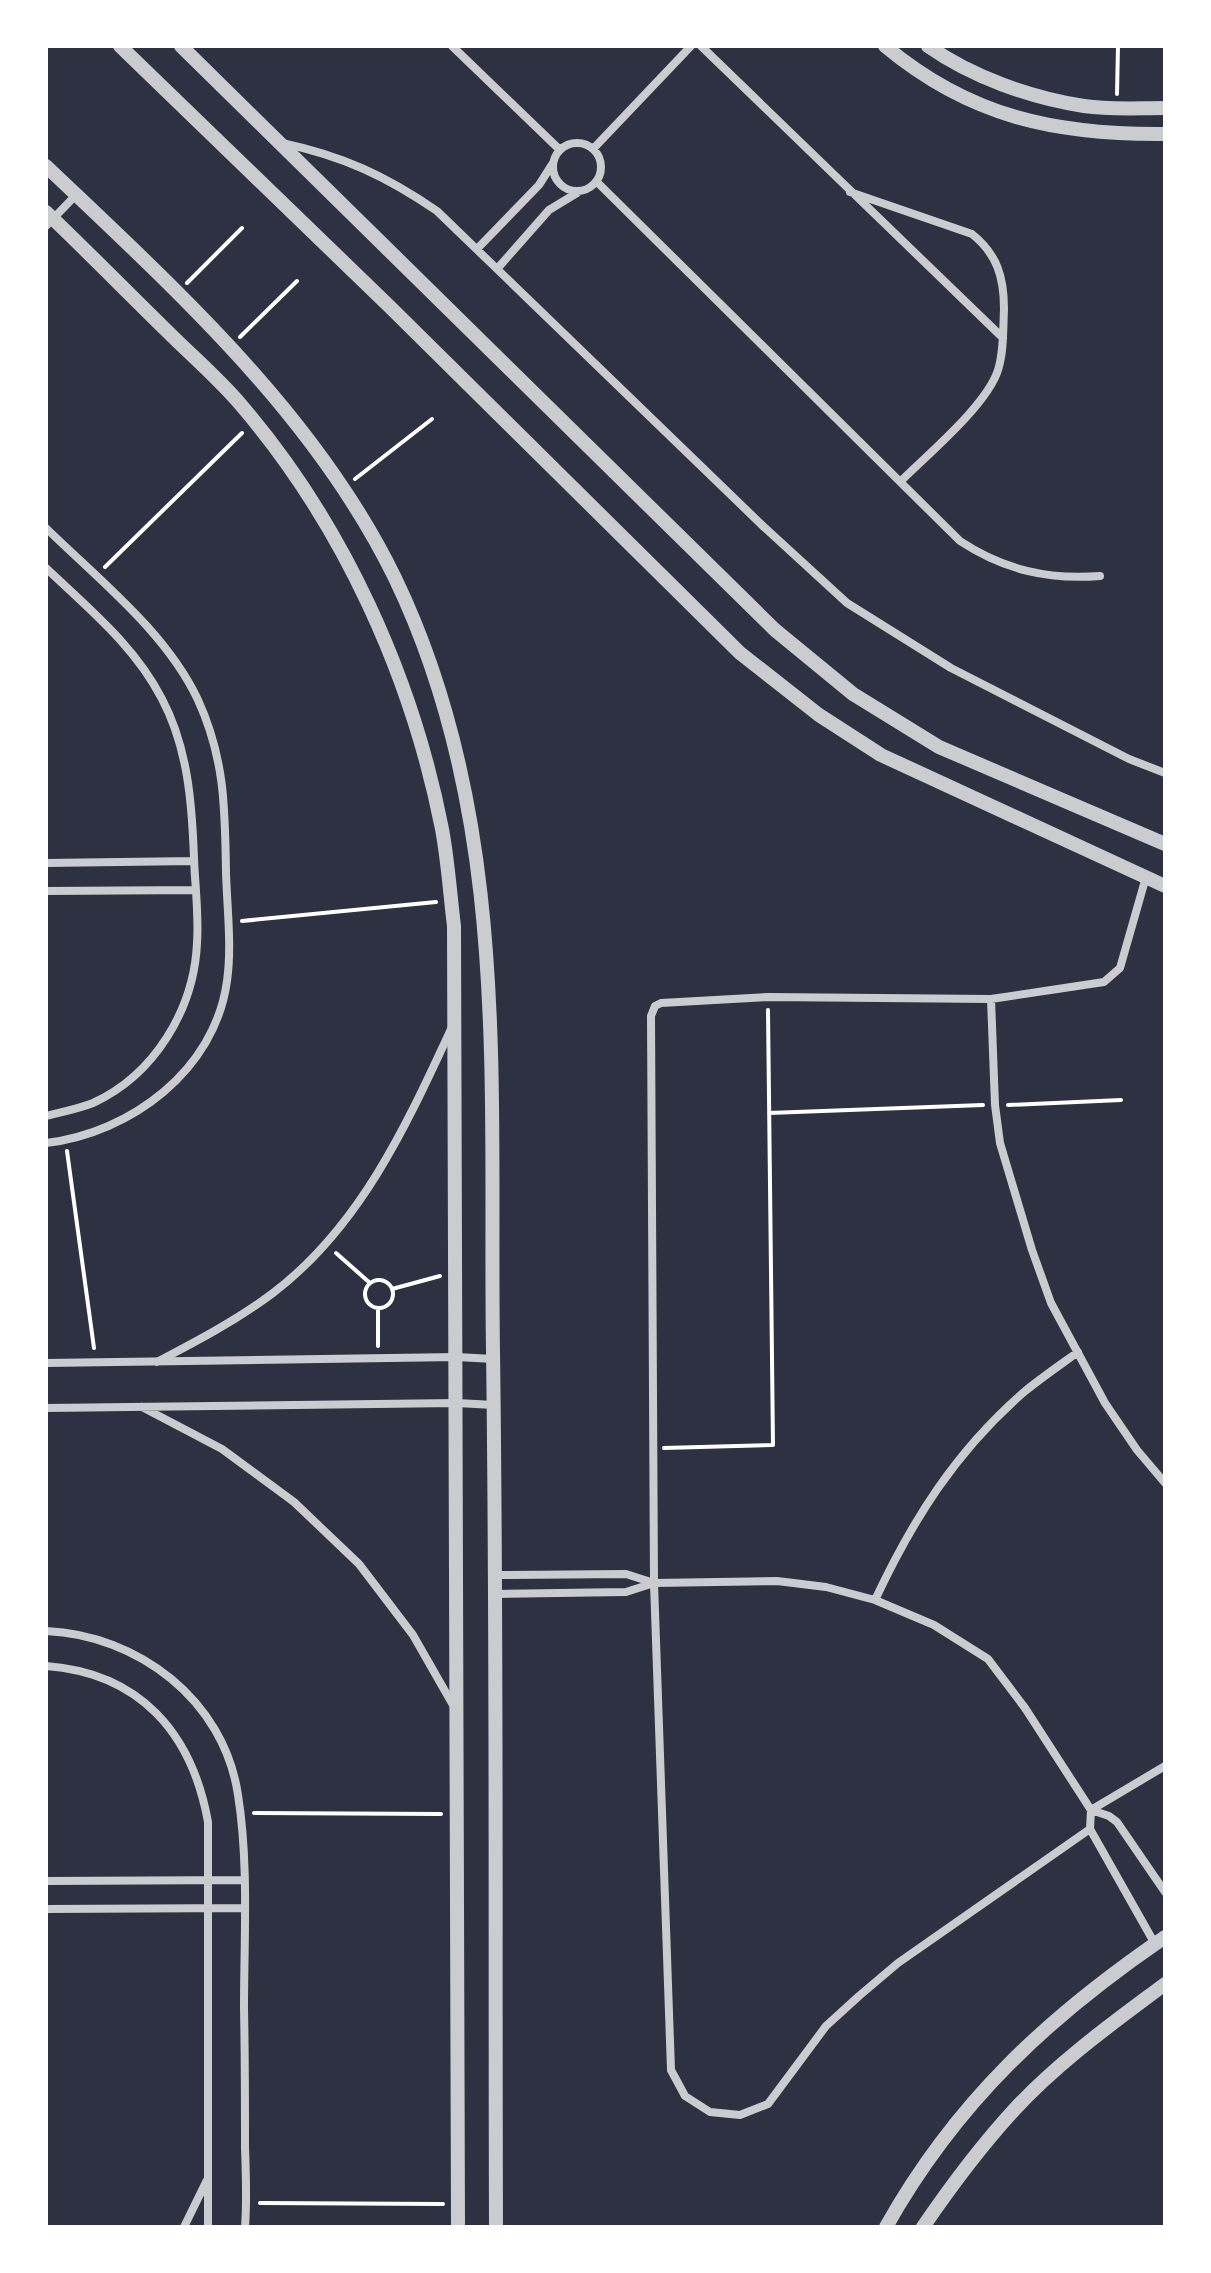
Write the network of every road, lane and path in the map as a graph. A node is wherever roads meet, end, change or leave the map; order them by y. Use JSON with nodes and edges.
{"nodes":[{"id":1,"x":120,"y":46,"type":"edge"},
{"id":2,"x":181,"y":46,"type":"edge"},
{"id":3,"x":452,"y":46,"type":"edge"},
{"id":4,"x":691,"y":46,"type":"edge"},
{"id":5,"x":701,"y":46,"type":"edge"},
{"id":6,"x":885,"y":46,"type":"edge"},
{"id":7,"x":928,"y":46,"type":"edge"},
{"id":8,"x":1118,"y":46,"type":"edge"},
{"id":9,"x":1117,"y":108,"type":"junction"},
{"id":10,"x":1165,"y":108,"type":"edge"},
{"id":11,"x":1165,"y":134,"type":"edge"},
{"id":12,"x":280,"y":142,"type":"junction"},
{"id":13,"x":593,"y":149,"type":"junction"},
{"id":14,"x":560,"y":150,"type":"junction"},
{"id":15,"x":553,"y":163,"type":"junction"},
{"id":16,"x":46,"y":166,"type":"edge"},
{"id":17,"x":597,"y":182,"type":"junction"},
{"id":18,"x":582,"y":191,"type":"junction"},
{"id":19,"x":850,"y":192,"type":"junction"},
{"id":20,"x":76,"y":195,"type":"junction"},
{"id":21,"x":48,"y":219,"type":"edge"},
{"id":22,"x":242,"y":228,"type":"dead end"},
{"id":23,"x":477,"y":249,"type":"junction"},
{"id":24,"x":497,"y":269,"type":"junction"},
{"id":25,"x":297,"y":281,"type":"dead end"},
{"id":26,"x":177,"y":293,"type":"junction"},
{"id":27,"x":1003,"y":338,"type":"junction"},
{"id":28,"x":229,"y":347,"type":"junction"},
{"id":29,"x":432,"y":419,"type":"dead end"},
{"id":30,"x":254,"y":421,"type":"junction"},
{"id":31,"x":901,"y":481,"type":"junction"},
{"id":32,"x":343,"y":489,"type":"junction"},
{"id":33,"x":46,"y":528,"type":"edge"},
{"id":34,"x":46,"y":568,"type":"edge"},
{"id":35,"x":1100,"y":576,"type":"dead end"},
{"id":36,"x":95,"y":577,"type":"junction"},
{"id":37,"x":1165,"y":773,"type":"edge"},
{"id":38,"x":1165,"y":844,"type":"edge"},
{"id":39,"x":194,"y":861,"type":"junction"},
{"id":40,"x":46,"y":863,"type":"edge"},
{"id":41,"x":1146,"y":877,"type":"junction"},
{"id":42,"x":1165,"y":886,"type":"edge"},
{"id":43,"x":196,"y":890,"type":"junction"},
{"id":44,"x":46,"y":891,"type":"edge"},
{"id":45,"x":450,"y":901,"type":"junction"},
{"id":46,"x":228,"y":923,"type":"junction"},
{"id":47,"x":768,"y":997,"type":"junction"},
{"id":48,"x":991,"y":999,"type":"junction"},
{"id":49,"x":454,"y":1022,"type":"junction"},
{"id":50,"x":1121,"y":1100,"type":"dead end"},
{"id":51,"x":995,"y":1105,"type":"junction"},
{"id":52,"x":769,"y":1113,"type":"junction"},
{"id":53,"x":46,"y":1116,"type":"edge"},
{"id":54,"x":66,"y":1141,"type":"junction"},
{"id":55,"x":46,"y":1143,"type":"edge"},
{"id":56,"x":325,"y":1244,"type":"junction"},
{"id":57,"x":456,"y":1271,"type":"junction"},
{"id":58,"x":370,"y":1283,"type":"junction"},
{"id":59,"x":392,"y":1289,"type":"junction"},
{"id":60,"x":378,"y":1308,"type":"junction"},
{"id":61,"x":1078,"y":1352,"type":"junction"},
{"id":62,"x":457,"y":1357,"type":"junction"},
{"id":63,"x":378,"y":1358,"type":"junction"},
{"id":64,"x":493,"y":1359,"type":"junction"},
{"id":65,"x":96,"y":1362,"type":"junction"},
{"id":66,"x":157,"y":1362,"type":"junction"},
{"id":67,"x":46,"y":1363,"type":"edge"},
{"id":68,"x":457,"y":1403,"type":"junction"},
{"id":69,"x":494,"y":1405,"type":"junction"},
{"id":70,"x":142,"y":1407,"type":"junction"},
{"id":71,"x":46,"y":1408,"type":"edge"},
{"id":72,"x":654,"y":1448,"type":"junction"},
{"id":73,"x":1165,"y":1483,"type":"edge"},
{"id":74,"x":494,"y":1575,"type":"junction"},
{"id":75,"x":654,"y":1583,"type":"junction"},
{"id":76,"x":495,"y":1594,"type":"junction"},
{"id":77,"x":875,"y":1600,"type":"junction"},
{"id":78,"x":46,"y":1631,"type":"edge"},
{"id":79,"x":46,"y":1666,"type":"edge"},
{"id":80,"x":457,"y":1713,"type":"junction"},
{"id":81,"x":1165,"y":1766,"type":"edge"},
{"id":82,"x":1091,"y":1810,"type":"junction"},
{"id":83,"x":239,"y":1813,"type":"junction"},
{"id":84,"x":458,"y":1814,"type":"junction"},
{"id":85,"x":1090,"y":1829,"type":"junction"},
{"id":86,"x":243,"y":1880,"type":"junction"},
{"id":87,"x":46,"y":1881,"type":"edge"},
{"id":88,"x":208,"y":1881,"type":"junction"},
{"id":89,"x":1165,"y":1892,"type":"edge"},
{"id":90,"x":209,"y":1908,"type":"junction"},
{"id":91,"x":244,"y":1908,"type":"junction"},
{"id":92,"x":46,"y":1909,"type":"edge"},
{"id":93,"x":1160,"y":1941,"type":"edge"},
{"id":94,"x":1165,"y":1984,"type":"edge"},
{"id":95,"x":209,"y":2176,"type":"junction"},
{"id":96,"x":246,"y":2203,"type":"junction"},
{"id":97,"x":459,"y":2204,"type":"junction"},
{"id":98,"x":184,"y":2227,"type":"edge"},
{"id":99,"x":208,"y":2227,"type":"edge"},
{"id":100,"x":245,"y":2227,"type":"edge"},
{"id":101,"x":458,"y":2227,"type":"edge"},
{"id":102,"x":496,"y":2227,"type":"edge"},
{"id":103,"x":886,"y":2227,"type":"edge"},
{"id":104,"x":923,"y":2227,"type":"edge"}],
"edges":[{"from":1,"to":41,"type":"street"},
{"from":2,"to":12,"type":"street"},
{"from":3,"to":14,"type":"street"},
{"from":4,"to":13,"type":"street"},
{"from":5,"to":19,"type":"street"},
{"from":6,"to":11,"type":"street"},
{"from":7,"to":9,"type":"street"},
{"from":8,"to":9,"type":"path"},
{"from":9,"to":10,"type":"street"},
{"from":12,"to":23,"type":"street"},
{"from":12,"to":38,"type":"street"},
{"from":13,"to":14,"type":"street"},
{"from":13,"to":17,"type":"street"},
{"from":14,"to":15,"type":"street"},
{"from":15,"to":18,"type":"street"},
{"from":15,"to":23,"type":"street"},
{"from":16,"to":20,"type":"street"},
{"from":17,"to":18,"type":"street"},
{"from":17,"to":31,"type":"street"},
{"from":18,"to":24,"type":"street"},
{"from":19,"to":27,"type":"street"},
{"from":19,"to":27,"type":"street"},
{"from":20,"to":21,"type":"street"},
{"from":20,"to":26,"type":"street"},
{"from":21,"to":30,"type":"street"},
{"from":22,"to":26,"type":"path"},
{"from":23,"to":24,"type":"street"},
{"from":24,"to":37,"type":"street"},
{"from":25,"to":28,"type":"path"},
{"from":26,"to":28,"type":"street"},
{"from":27,"to":31,"type":"street"},
{"from":28,"to":32,"type":"street"},
{"from":29,"to":32,"type":"path"},
{"from":30,"to":36,"type":"path"},
{"from":30,"to":45,"type":"street"},
{"from":31,"to":35,"type":"street"},
{"from":32,"to":64,"type":"street"},
{"from":33,"to":36,"type":"street"},
{"from":34,"to":39,"type":"street"},
{"from":36,"to":46,"type":"street"},
{"from":39,"to":40,"type":"street"},
{"from":39,"to":43,"type":"street"},
{"from":41,"to":42,"type":"street"},
{"from":41,"to":48,"type":"street"},
{"from":43,"to":44,"type":"street"},
{"from":43,"to":53,"type":"street"},
{"from":45,"to":46,"type":"path"},
{"from":45,"to":49,"type":"street"},
{"from":46,"to":54,"type":"street"},
{"from":47,"to":48,"type":"street"},
{"from":47,"to":52,"type":"path"},
{"from":47,"to":72,"type":"street"},
{"from":48,"to":51,"type":"street"},
{"from":49,"to":56,"type":"street"},
{"from":49,"to":57,"type":"street"},
{"from":50,"to":51,"type":"path"},
{"from":51,"to":52,"type":"path"},
{"from":51,"to":61,"type":"street"},
{"from":52,"to":72,"type":"path"},
{"from":54,"to":55,"type":"street"},
{"from":54,"to":65,"type":"path"},
{"from":56,"to":58,"type":"path"},
{"from":56,"to":66,"type":"street"},
{"from":57,"to":59,"type":"path"},
{"from":57,"to":62,"type":"street"},
{"from":58,"to":59,"type":"path"},
{"from":58,"to":60,"type":"path"},
{"from":59,"to":60,"type":"path"},
{"from":60,"to":63,"type":"path"},
{"from":61,"to":73,"type":"street"},
{"from":61,"to":77,"type":"street"},
{"from":62,"to":63,"type":"street"},
{"from":62,"to":64,"type":"street"},
{"from":62,"to":68,"type":"street"},
{"from":63,"to":66,"type":"street"},
{"from":64,"to":69,"type":"street"},
{"from":65,"to":66,"type":"street"},
{"from":65,"to":67,"type":"street"},
{"from":68,"to":69,"type":"street"},
{"from":68,"to":70,"type":"street"},
{"from":68,"to":80,"type":"street"},
{"from":69,"to":74,"type":"street"},
{"from":70,"to":71,"type":"street"},
{"from":70,"to":80,"type":"street"},
{"from":72,"to":75,"type":"street"},
{"from":74,"to":75,"type":"street"},
{"from":74,"to":76,"type":"street"},
{"from":75,"to":76,"type":"street"},
{"from":75,"to":77,"type":"street"},
{"from":75,"to":85,"type":"street"},
{"from":76,"to":102,"type":"street"},
{"from":77,"to":82,"type":"street"},
{"from":78,"to":83,"type":"street"},
{"from":79,"to":88,"type":"street"},
{"from":80,"to":84,"type":"street"},
{"from":81,"to":82,"type":"street"},
{"from":82,"to":85,"type":"street"},
{"from":82,"to":89,"type":"street"},
{"from":83,"to":84,"type":"path"},
{"from":83,"to":86,"type":"street"},
{"from":84,"to":97,"type":"street"},
{"from":85,"to":93,"type":"street"},
{"from":86,"to":88,"type":"street"},
{"from":86,"to":91,"type":"street"},
{"from":87,"to":88,"type":"street"},
{"from":88,"to":90,"type":"street"},
{"from":90,"to":91,"type":"street"},
{"from":90,"to":92,"type":"street"},
{"from":90,"to":95,"type":"street"},
{"from":91,"to":96,"type":"street"},
{"from":93,"to":103,"type":"street"},
{"from":94,"to":104,"type":"street"},
{"from":95,"to":98,"type":"street"},
{"from":95,"to":99,"type":"street"},
{"from":96,"to":97,"type":"path"},
{"from":96,"to":100,"type":"street"},
{"from":97,"to":101,"type":"street"}]}
